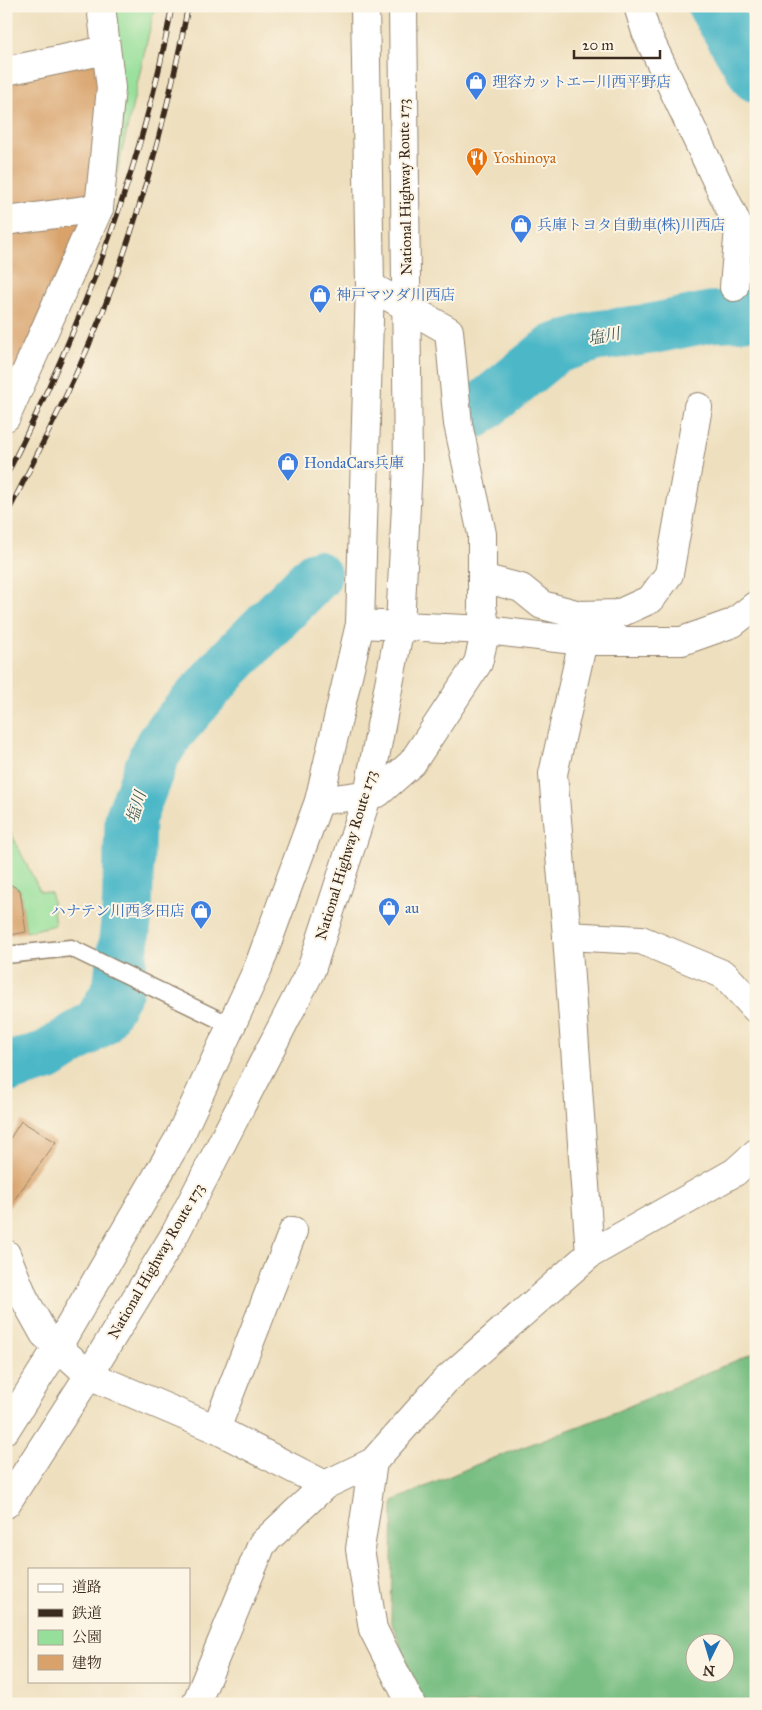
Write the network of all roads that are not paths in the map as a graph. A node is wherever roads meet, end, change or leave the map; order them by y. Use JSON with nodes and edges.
{"nodes":[{"id":1,"x":100,"y":6,"type":"edge"},
{"id":2,"x":365,"y":6,"type":"edge"},
{"id":3,"x":403,"y":6,"type":"edge"},
{"id":4,"x":638,"y":6,"type":"edge"},
{"id":5,"x":106,"y":50,"type":"junction"},
{"id":6,"x":6,"y":71,"type":"edge"},
{"id":7,"x":99,"y":208,"type":"junction"},
{"id":8,"x":6,"y":221,"type":"edge"},
{"id":9,"x":370,"y":286,"type":"junction"},
{"id":10,"x":734,"y":286,"type":"dead end"},
{"id":11,"x":406,"y":307,"type":"junction"},
{"id":12,"x":698,"y":407,"type":"dead end"},
{"id":13,"x":6,"y":417,"type":"edge"},
{"id":14,"x":482,"y":578,"type":"junction"},
{"id":15,"x":756,"y":605,"type":"edge"},
{"id":16,"x":360,"y":624,"type":"junction"},
{"id":17,"x":400,"y":626,"type":"junction"},
{"id":18,"x":486,"y":630,"type":"junction"},
{"id":19,"x":584,"y":641,"type":"junction"},
{"id":20,"x":368,"y":794,"type":"junction"},
{"id":21,"x":319,"y":802,"type":"junction"},
{"id":22,"x":567,"y":936,"type":"junction"},
{"id":23,"x":6,"y":955,"type":"edge"},
{"id":24,"x":756,"y":1009,"type":"edge"},
{"id":25,"x":232,"y":1026,"type":"junction"},
{"id":26,"x":756,"y":1153,"type":"edge"},
{"id":27,"x":293,"y":1231,"type":"dead end"},
{"id":28,"x":6,"y":1254,"type":"edge"},
{"id":29,"x":590,"y":1254,"type":"junction"},
{"id":30,"x":58,"y":1348,"type":"junction"},
{"id":31,"x":89,"y":1375,"type":"junction"},
{"id":32,"x":6,"y":1429,"type":"edge"},
{"id":33,"x":216,"y":1429,"type":"junction"},
{"id":34,"x":373,"y":1462,"type":"junction"},
{"id":35,"x":325,"y":1485,"type":"junction"},
{"id":36,"x":6,"y":1504,"type":"edge"},
{"id":37,"x":196,"y":1704,"type":"edge"},
{"id":38,"x":410,"y":1704,"type":"edge"}],
"edges":[{"from":1,"to":5,"type":"main road"},
{"from":2,"to":9,"type":"main road"},
{"from":3,"to":11,"type":"main road","name":"National Highway Route 173"},
{"from":4,"to":10,"type":"main road"},
{"from":5,"to":6,"type":"main road"},
{"from":5,"to":7,"type":"main road"},
{"from":7,"to":8,"type":"main road"},
{"from":7,"to":13,"type":"main road"},
{"from":9,"to":11,"type":"main road"},
{"from":9,"to":16,"type":"main road"},
{"from":11,"to":14,"type":"main road"},
{"from":11,"to":17,"type":"main road","name":"National Highway Route 173"},
{"from":12,"to":14,"type":"main road"},
{"from":14,"to":18,"type":"main road"},
{"from":15,"to":19,"type":"main road"},
{"from":16,"to":17,"type":"main road"},
{"from":16,"to":21,"type":"main road"},
{"from":17,"to":18,"type":"main road"},
{"from":17,"to":20,"type":"main road","name":"National Highway Route 173"},
{"from":18,"to":19,"type":"main road"},
{"from":18,"to":20,"type":"main road"},
{"from":19,"to":22,"type":"main road"},
{"from":20,"to":21,"type":"main road"},
{"from":20,"to":31,"type":"main road","name":"National Highway Route 173"},
{"from":21,"to":25,"type":"main road"},
{"from":22,"to":24,"type":"main road"},
{"from":22,"to":29,"type":"main road"},
{"from":23,"to":25,"type":"lane"},
{"from":25,"to":30,"type":"main road"},
{"from":26,"to":29,"type":"main road"},
{"from":27,"to":33,"type":"main road"},
{"from":28,"to":30,"type":"main road"},
{"from":29,"to":34,"type":"main road"},
{"from":30,"to":31,"type":"main road"},
{"from":30,"to":32,"type":"main road"},
{"from":31,"to":33,"type":"main road"},
{"from":31,"to":36,"type":"main road","name":"National Highway Route 173"},
{"from":33,"to":35,"type":"main road"},
{"from":34,"to":35,"type":"main road"},
{"from":34,"to":38,"type":"main road"},
{"from":35,"to":37,"type":"main road"}]}
